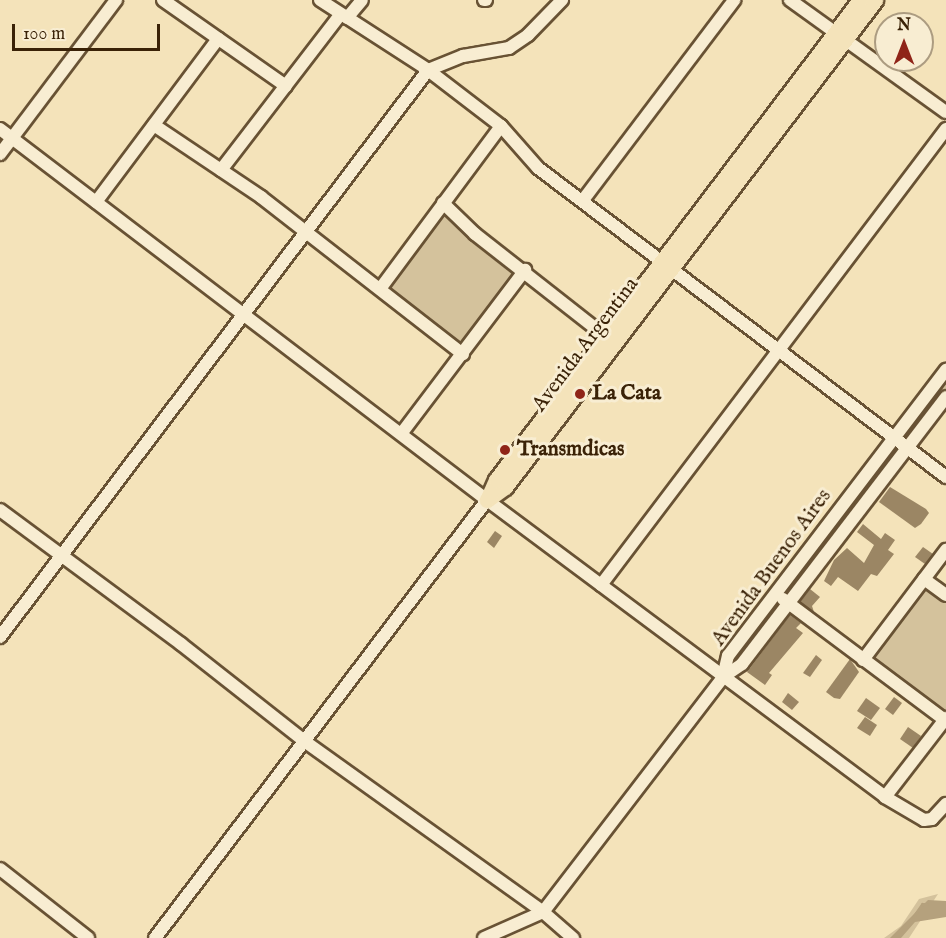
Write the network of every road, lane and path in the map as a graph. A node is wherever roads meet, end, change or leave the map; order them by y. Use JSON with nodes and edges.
{"nodes":[{"id":1,"x":116,"y":0,"type":"edge"},
{"id":2,"x":163,"y":0,"type":"edge"},
{"id":3,"x":320,"y":0,"type":"edge"},
{"id":4,"x":362,"y":0,"type":"edge"},
{"id":5,"x":562,"y":0,"type":"edge"},
{"id":6,"x":734,"y":0,"type":"edge"},
{"id":7,"x":790,"y":0,"type":"edge"},
{"id":8,"x":860,"y":0,"type":"edge"},
{"id":9,"x":875,"y":0,"type":"edge"},
{"id":10,"x":344,"y":16,"type":"junction"},
{"id":11,"x":840,"y":36,"type":"junction"},
{"id":12,"x":218,"y":39,"type":"junction"},
{"id":13,"x":428,"y":70,"type":"junction"},
{"id":14,"x":286,"y":86,"type":"junction"},
{"id":15,"x":946,"y":112,"type":"edge"},
{"id":16,"x":154,"y":125,"type":"junction"},
{"id":17,"x":501,"y":126,"type":"junction"},
{"id":18,"x":0,"y":129,"type":"edge"},
{"id":19,"x":946,"y":129,"type":"edge"},
{"id":20,"x":12,"y":138,"type":"junction"},
{"id":21,"x":0,"y":154,"type":"edge"},
{"id":22,"x":221,"y":170,"type":"junction"},
{"id":23,"x":583,"y":200,"type":"junction"},
{"id":24,"x":96,"y":202,"type":"junction"},
{"id":25,"x":443,"y":204,"type":"junction"},
{"id":26,"x":307,"y":232,"type":"junction"},
{"id":27,"x":667,"y":263,"type":"junction"},
{"id":28,"x":525,"y":270,"type":"junction"},
{"id":29,"x":380,"y":288,"type":"junction"},
{"id":30,"x":244,"y":314,"type":"junction"},
{"id":31,"x":604,"y":335,"type":"junction"},
{"id":32,"x":780,"y":349,"type":"junction"},
{"id":33,"x":463,"y":354,"type":"junction"},
{"id":34,"x":946,"y":370,"type":"edge"},
{"id":35,"x":946,"y":397,"type":"edge"},
{"id":36,"x":401,"y":434,"type":"junction"},
{"id":37,"x":895,"y":437,"type":"junction"},
{"id":38,"x":908,"y":447,"type":"junction"},
{"id":39,"x":946,"y":477,"type":"edge"},
{"id":40,"x":487,"y":500,"type":"junction"},
{"id":41,"x":0,"y":510,"type":"edge"},
{"id":42,"x":946,"y":550,"type":"edge"},
{"id":43,"x":61,"y":555,"type":"junction"},
{"id":44,"x":924,"y":579,"type":"junction"},
{"id":45,"x":601,"y":585,"type":"junction"},
{"id":46,"x":775,"y":592,"type":"junction"},
{"id":47,"x":946,"y":595,"type":"edge"},
{"id":48,"x":789,"y":603,"type":"junction"},
{"id":49,"x":0,"y":637,"type":"edge"},
{"id":50,"x":863,"y":660,"type":"junction"},
{"id":51,"x":723,"y":677,"type":"junction"},
{"id":52,"x":945,"y":719,"type":"edge"},
{"id":53,"x":303,"y":740,"type":"junction"},
{"id":54,"x":885,"y":797,"type":"junction"},
{"id":55,"x":946,"y":804,"type":"edge"},
{"id":56,"x":0,"y":868,"type":"edge"},
{"id":57,"x":543,"y":912,"type":"junction"},
{"id":58,"x":88,"y":938,"type":"edge"},
{"id":59,"x":155,"y":938,"type":"edge"},
{"id":60,"x":484,"y":938,"type":"edge"},
{"id":61,"x":573,"y":938,"type":"edge"}],
"edges":[{"from":1,"to":20,"type":"street"},
{"from":2,"to":12,"type":"street"},
{"from":3,"to":10,"type":"street"},
{"from":4,"to":10,"type":"street"},
{"from":5,"to":13,"type":"street"},
{"from":6,"to":23,"type":"street"},
{"from":7,"to":11,"type":"street"},
{"from":8,"to":11,"type":"main road","name":"Avenida Argentina"},
{"from":9,"to":11,"type":"main road","name":"Avenida Argentina"},
{"from":10,"to":13,"type":"street"},
{"from":10,"to":14,"type":"street"},
{"from":11,"to":15,"type":"street"},
{"from":11,"to":27,"type":"main road","name":"Avenida Argentina"},
{"from":12,"to":14,"type":"street"},
{"from":12,"to":16,"type":"street"},
{"from":13,"to":17,"type":"street"},
{"from":13,"to":26,"type":"street"},
{"from":14,"to":22,"type":"street"},
{"from":16,"to":22,"type":"street"},
{"from":16,"to":24,"type":"street"},
{"from":17,"to":23,"type":"street"},
{"from":17,"to":25,"type":"street"},
{"from":18,"to":20,"type":"street"},
{"from":19,"to":32,"type":"street"},
{"from":20,"to":21,"type":"street"},
{"from":20,"to":24,"type":"street"},
{"from":22,"to":26,"type":"street"},
{"from":23,"to":27,"type":"street"},
{"from":24,"to":30,"type":"street"},
{"from":25,"to":28,"type":"street"},
{"from":25,"to":29,"type":"street"},
{"from":26,"to":29,"type":"street"},
{"from":26,"to":30,"type":"street"},
{"from":27,"to":31,"type":"main road","name":"Avenida Argentina"},
{"from":27,"to":32,"type":"street"},
{"from":27,"to":40,"type":"main road","name":"Avenida Argentina"},
{"from":28,"to":31,"type":"street"},
{"from":28,"to":33,"type":"street"},
{"from":29,"to":33,"type":"street"},
{"from":30,"to":36,"type":"street"},
{"from":30,"to":43,"type":"street"},
{"from":31,"to":40,"type":"main road","name":"Avenida Argentina"},
{"from":32,"to":37,"type":"street"},
{"from":32,"to":45,"type":"street"},
{"from":33,"to":36,"type":"street"},
{"from":34,"to":37,"type":"street","name":"Avenida Buenos Aires"},
{"from":35,"to":38,"type":"street","name":"Avenida Buenos Aires"},
{"from":36,"to":40,"type":"street"},
{"from":37,"to":38,"type":"street"},
{"from":37,"to":46,"type":"street","name":"Avenida Buenos Aires"},
{"from":38,"to":39,"type":"street"},
{"from":38,"to":48,"type":"street","name":"Avenida Buenos Aires"},
{"from":40,"to":45,"type":"street"},
{"from":40,"to":53,"type":"street"},
{"from":41,"to":43,"type":"street"},
{"from":42,"to":44,"type":"street"},
{"from":43,"to":49,"type":"street"},
{"from":43,"to":53,"type":"street"},
{"from":44,"to":47,"type":"street"},
{"from":44,"to":50,"type":"street"},
{"from":45,"to":51,"type":"street"},
{"from":46,"to":48,"type":"street"},
{"from":46,"to":51,"type":"street","name":"Avenida Buenos Aires"},
{"from":48,"to":50,"type":"street"},
{"from":48,"to":51,"type":"street","name":"Avenida Buenos Aires"},
{"from":50,"to":52,"type":"street"},
{"from":51,"to":54,"type":"street"},
{"from":51,"to":57,"type":"street"},
{"from":52,"to":54,"type":"street"},
{"from":53,"to":57,"type":"street"},
{"from":53,"to":59,"type":"street"},
{"from":54,"to":55,"type":"street"},
{"from":56,"to":58,"type":"street"},
{"from":57,"to":60,"type":"street"},
{"from":57,"to":61,"type":"street"}]}
